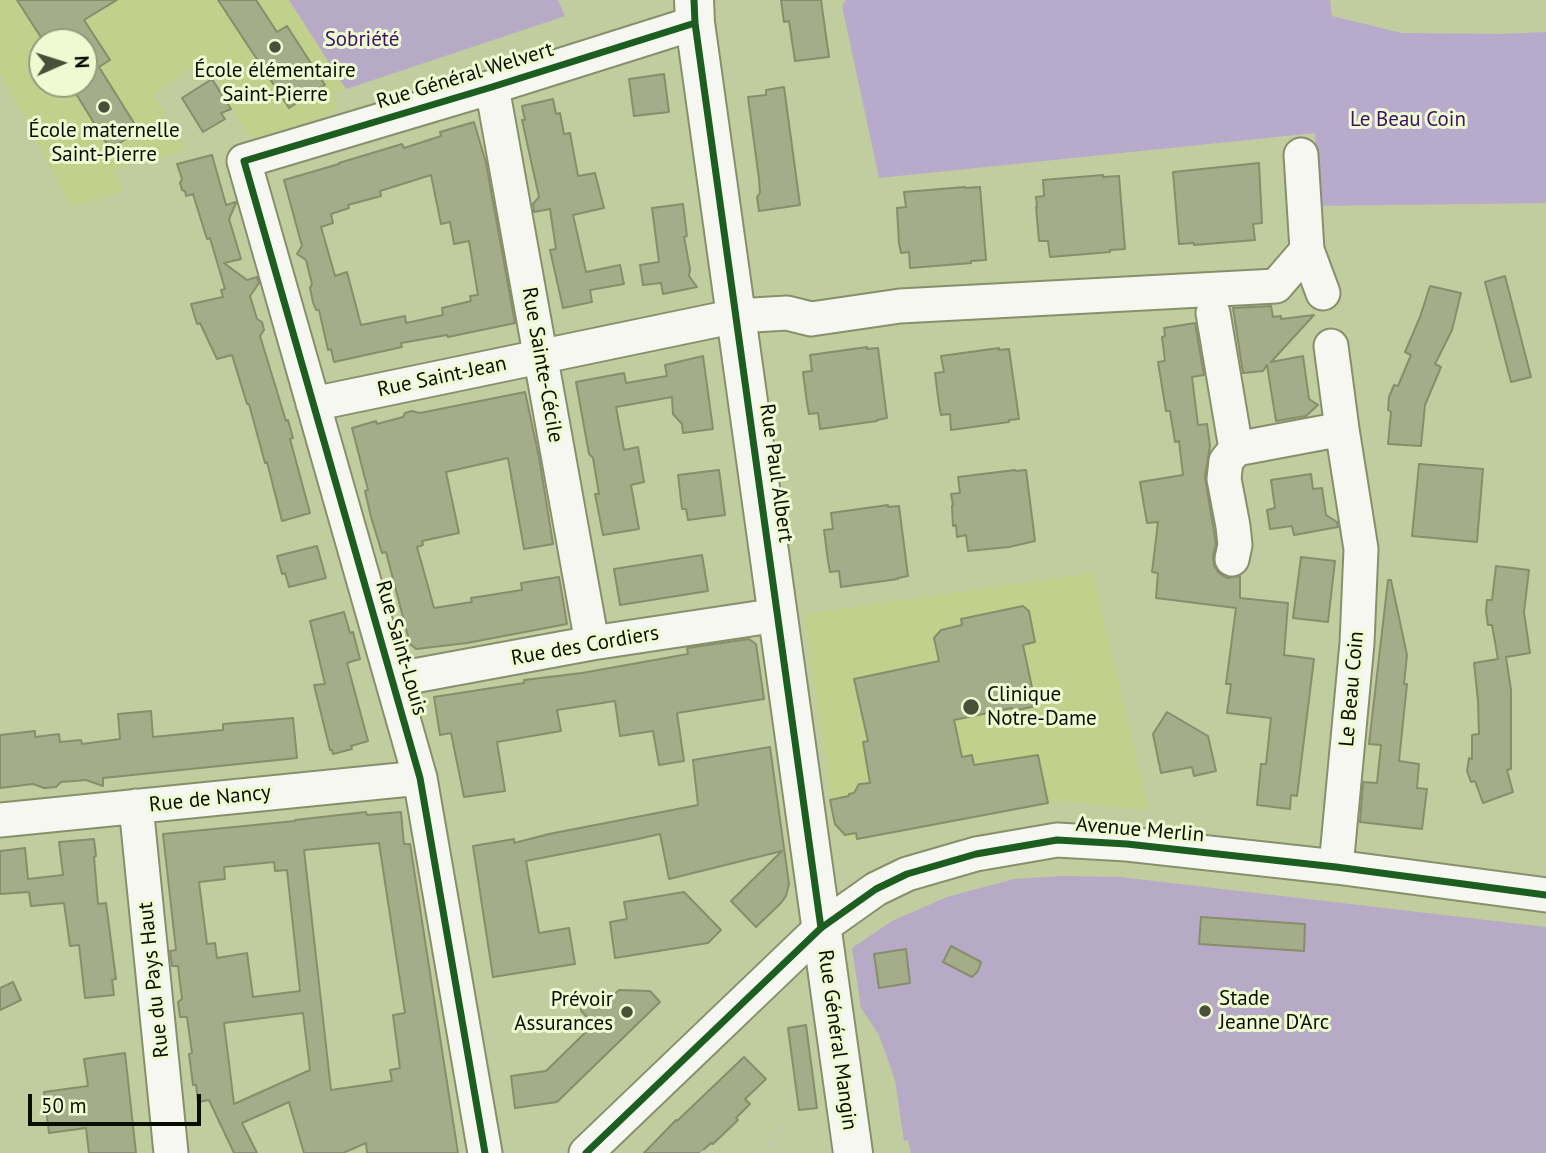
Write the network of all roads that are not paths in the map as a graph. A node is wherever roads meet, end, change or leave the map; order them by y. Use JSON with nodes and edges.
{"nodes":[{"id":1,"x":693,"y":8,"type":"edge"},
{"id":2,"x":492,"y":87,"type":"junction"},
{"id":3,"x":1301,"y":155,"type":"dead end"},
{"id":4,"x":244,"y":161,"type":"joint"},
{"id":5,"x":1307,"y":250,"type":"junction"},
{"id":6,"x":1323,"y":293,"type":"dead end"},
{"id":7,"x":1213,"y":313,"type":"dead end"},
{"id":8,"x":736,"y":316,"type":"junction"},
{"id":9,"x":1331,"y":346,"type":"dead end"},
{"id":10,"x":541,"y":356,"type":"junction"},
{"id":11,"x":313,"y":404,"type":"junction"},
{"id":12,"x":1342,"y":429,"type":"junction"},
{"id":13,"x":1236,"y":449,"type":"junction"},
{"id":14,"x":1232,"y":559,"type":"dead end"},
{"id":15,"x":778,"y":615,"type":"junction"},
{"id":16,"x":592,"y":643,"type":"junction"},
{"id":17,"x":392,"y":680,"type":"junction"},
{"id":18,"x":419,"y":778,"type":"junction"},
{"id":19,"x":136,"y":806,"type":"junction"},
{"id":20,"x":0,"y":820,"type":"edge"},
{"id":21,"x":1336,"y":867,"type":"junction"},
{"id":22,"x":1546,"y":895,"type":"edge"},
{"id":23,"x":821,"y":928,"type":"junction"},
{"id":24,"x":171,"y":1153,"type":"edge"},
{"id":25,"x":485,"y":1153,"type":"edge"},
{"id":26,"x":586,"y":1153,"type":"edge"},
{"id":27,"x":853,"y":1153,"type":"edge"}],
"edges":[{"from":1,"to":2,"type":"street","name":"Rue Général Welvert"},
{"from":1,"to":8,"type":"main road","name":"Rue Paul Albert"},
{"from":2,"to":4,"type":"street","name":"Rue Général Welvert"},
{"from":2,"to":10,"type":"street","name":"Rue Sainte-Cécile"},
{"from":3,"to":5,"type":"street"},
{"from":4,"to":11,"type":"street","name":"Rue Saint-Louis"},
{"from":5,"to":6,"type":"street"},
{"from":5,"to":8,"type":"street","name":"Rue Saint-Jean"},
{"from":7,"to":13,"type":"street"},
{"from":8,"to":10,"type":"street","name":"Rue Saint-Jean"},
{"from":8,"to":15,"type":"main road","name":"Rue Paul Albert"},
{"from":9,"to":12,"type":"street","name":"Le Beau Coin"},
{"from":10,"to":11,"type":"street","name":"Rue Saint-Jean"},
{"from":10,"to":16,"type":"street","name":"Rue Sainte-Cécile"},
{"from":11,"to":17,"type":"street","name":"Rue Saint-Louis"},
{"from":12,"to":13,"type":"street"},
{"from":12,"to":21,"type":"street","name":"Le Beau Coin"},
{"from":13,"to":14,"type":"street"},
{"from":15,"to":16,"type":"street","name":"Rue des Cordiers"},
{"from":15,"to":23,"type":"main road","name":"Rue Paul Albert"},
{"from":16,"to":17,"type":"street","name":"Rue des Cordiers"},
{"from":17,"to":18,"type":"street","name":"Rue Saint-Louis"},
{"from":18,"to":19,"type":"street","name":"Rue de Nancy"},
{"from":18,"to":25,"type":"street","name":"Rue Saint-Louis"},
{"from":19,"to":20,"type":"street","name":"Rue de Nancy"},
{"from":19,"to":24,"type":"street","name":"Rue du Pays Haut"},
{"from":21,"to":22,"type":"street","name":"Avenue Merlin"},
{"from":21,"to":23,"type":"street","name":"Avenue Merlin"},
{"from":23,"to":26,"type":"street","name":"Avenue Merlin"},
{"from":23,"to":27,"type":"main road","name":"Rue Général Mangin"}]}
